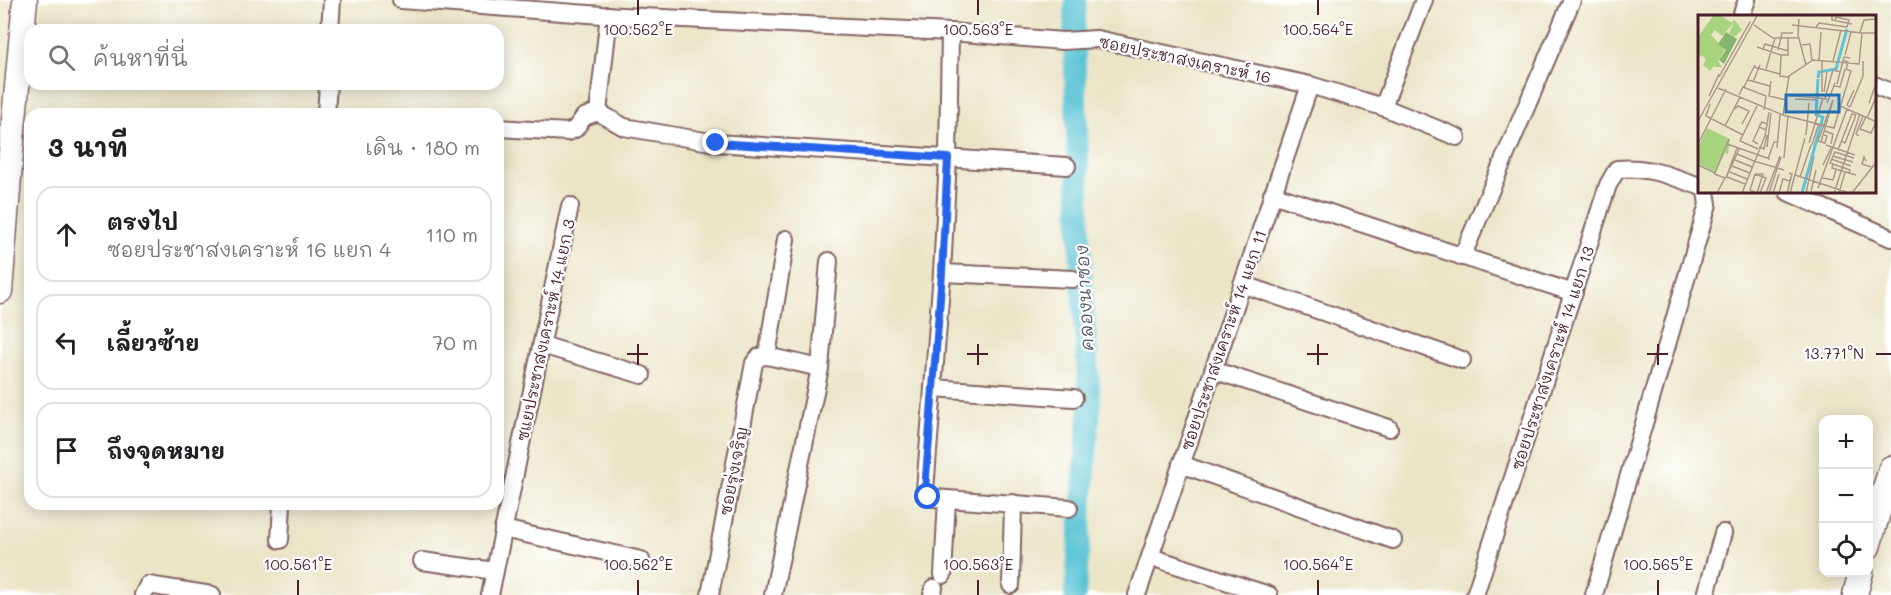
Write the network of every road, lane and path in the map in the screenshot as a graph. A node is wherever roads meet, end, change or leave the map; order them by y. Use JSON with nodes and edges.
{"nodes":[{"id":1,"x":25,"y":0,"type":"edge"},
{"id":2,"x":332,"y":0,"type":"edge"},
{"id":3,"x":401,"y":0,"type":"edge"},
{"id":4,"x":1424,"y":0,"type":"edge"},
{"id":5,"x":1572,"y":0,"type":"edge"},
{"id":6,"x":1747,"y":0,"type":"edge"},
{"id":7,"x":609,"y":15,"type":"junction"},
{"id":8,"x":1741,"y":15,"type":"edge"},
{"id":9,"x":25,"y":24,"type":"edge"},
{"id":10,"x":330,"y":24,"type":"edge"},
{"id":11,"x":950,"y":32,"type":"junction"},
{"id":12,"x":24,"y":62,"type":"edge"},
{"id":13,"x":1310,"y":85,"type":"junction"},
{"id":14,"x":1876,"y":85,"type":"edge"},
{"id":15,"x":328,"y":90,"type":"edge"},
{"id":16,"x":1891,"y":92,"type":"edge"},
{"id":17,"x":1383,"y":107,"type":"junction"},
{"id":18,"x":326,"y":108,"type":"edge"},
{"id":19,"x":598,"y":112,"type":"junction"},
{"id":20,"x":504,"y":128,"type":"edge"},
{"id":21,"x":1457,"y":137,"type":"dead end"},
{"id":22,"x":5,"y":152,"type":"edge"},
{"id":23,"x":948,"y":158,"type":"junction"},
{"id":24,"x":1067,"y":166,"type":"dead end"},
{"id":25,"x":1698,"y":186,"type":"edge"},
{"id":26,"x":1706,"y":194,"type":"edge"},
{"id":27,"x":1792,"y":194,"type":"edge"},
{"id":28,"x":1272,"y":195,"type":"junction"},
{"id":29,"x":570,"y":206,"type":"dead end"},
{"id":30,"x":1891,"y":238,"type":"edge"},
{"id":31,"x":786,"y":239,"type":"dead end"},
{"id":32,"x":1462,"y":257,"type":"junction"},
{"id":33,"x":829,"y":261,"type":"dead end"},
{"id":34,"x":942,"y":273,"type":"junction"},
{"id":35,"x":1073,"y":279,"type":"dead end"},
{"id":36,"x":1242,"y":284,"type":"junction"},
{"id":37,"x":0,"y":291,"type":"edge"},
{"id":38,"x":1574,"y":293,"type":"junction"},
{"id":39,"x":542,"y":345,"type":"junction"},
{"id":40,"x":767,"y":356,"type":"junction"},
{"id":41,"x":1462,"y":360,"type":"dead end"},
{"id":42,"x":820,"y":368,"type":"junction"},
{"id":43,"x":1213,"y":370,"type":"junction"},
{"id":44,"x":642,"y":375,"type":"dead end"},
{"id":45,"x":934,"y":388,"type":"junction"},
{"id":46,"x":1074,"y":398,"type":"dead end"},
{"id":47,"x":1389,"y":428,"type":"dead end"},
{"id":48,"x":1181,"y":464,"type":"junction"},
{"id":49,"x":1891,"y":468,"type":"edge"},
{"id":50,"x":947,"y":499,"type":"junction"},
{"id":51,"x":1013,"y":503,"type":"junction"},
{"id":52,"x":1069,"y":508,"type":"dead end"},
{"id":53,"x":282,"y":510,"type":"edge"},
{"id":54,"x":504,"y":530,"type":"junction"},
{"id":55,"x":1723,"y":532,"type":"dead end"},
{"id":56,"x":1873,"y":533,"type":"edge"},
{"id":57,"x":280,"y":540,"type":"dead end"},
{"id":58,"x":1393,"y":540,"type":"dead end"},
{"id":59,"x":1151,"y":556,"type":"junction"},
{"id":60,"x":641,"y":560,"type":"dead end"},
{"id":61,"x":422,"y":561,"type":"dead end"},
{"id":62,"x":495,"y":571,"type":"junction"},
{"id":63,"x":1860,"y":577,"type":"edge"},
{"id":64,"x":1011,"y":585,"type":"dead end"},
{"id":65,"x":936,"y":586,"type":"edge"},
{"id":66,"x":1710,"y":594,"type":"edge"},
{"id":67,"x":143,"y":595,"type":"edge"},
{"id":68,"x":212,"y":595,"type":"edge"},
{"id":69,"x":490,"y":595,"type":"edge"},
{"id":70,"x":710,"y":595,"type":"edge"},
{"id":71,"x":774,"y":595,"type":"edge"},
{"id":72,"x":1137,"y":595,"type":"edge"},
{"id":73,"x":1269,"y":595,"type":"edge"},
{"id":74,"x":1475,"y":595,"type":"edge"},
{"id":75,"x":1594,"y":595,"type":"edge"},
{"id":76,"x":1855,"y":595,"type":"edge"}],
"edges":[{"from":1,"to":9,"type":"main road"},
{"from":2,"to":10,"type":"street"},
{"from":3,"to":7,"type":"street","name":"ซอยประชาสงเคราะห์ 16"},
{"from":4,"to":17,"type":"street"},
{"from":5,"to":32,"type":"street"},
{"from":6,"to":8,"type":"street"},
{"from":7,"to":11,"type":"street","name":"ซอยประชาสงเคราะห์ 16"},
{"from":7,"to":19,"type":"street"},
{"from":11,"to":13,"type":"street","name":"ซอยประชาสงเคราะห์ 16"},
{"from":11,"to":23,"type":"street"},
{"from":12,"to":22,"type":"main road"},
{"from":13,"to":17,"type":"street","name":"ซอยประชาสงเคราะห์ 16"},
{"from":13,"to":28,"type":"street","name":"ซอยประชาสงเคราะห์ 14 แยก 11"},
{"from":14,"to":16,"type":"street"},
{"from":15,"to":18,"type":"street"},
{"from":17,"to":21,"type":"street","name":"ซอยประชาสงเคราะห์ 16"},
{"from":19,"to":20,"type":"street"},
{"from":19,"to":23,"type":"street"},
{"from":22,"to":37,"type":"main road"},
{"from":23,"to":24,"type":"street"},
{"from":23,"to":34,"type":"street"},
{"from":25,"to":38,"type":"street","name":"ซอยประชาสงเคราะห์ 14 แยก 13"},
{"from":26,"to":75,"type":"street"},
{"from":27,"to":30,"type":"street"},
{"from":28,"to":32,"type":"street"},
{"from":28,"to":36,"type":"street","name":"ซอยประชาสงเคราะห์ 14 แยก 11"},
{"from":29,"to":39,"type":"street","name":"ซแยประชาสงเคราะห์ 14 แยก 3"},
{"from":31,"to":40,"type":"street","name":"ซอยรุ่งเจริญ"},
{"from":32,"to":38,"type":"street"},
{"from":33,"to":42,"type":"street"},
{"from":34,"to":35,"type":"street"},
{"from":34,"to":45,"type":"street"},
{"from":36,"to":41,"type":"street"},
{"from":36,"to":43,"type":"street","name":"ซอยประชาสงเคราะห์ 14 แยก 11"},
{"from":38,"to":74,"type":"street","name":"ซอยประชาสงเคราะห์ 14 แยก 13"},
{"from":39,"to":44,"type":"street"},
{"from":39,"to":54,"type":"street","name":"ซแยประชาสงเคราะห์ 14 แยก 3"},
{"from":40,"to":42,"type":"street"},
{"from":40,"to":70,"type":"street","name":"ซอยรุ่งเจริญ"},
{"from":42,"to":71,"type":"street"},
{"from":43,"to":47,"type":"street"},
{"from":43,"to":48,"type":"street","name":"ซอยประชาสงเคราะห์ 14 แยก 11"},
{"from":45,"to":46,"type":"street"},
{"from":45,"to":50,"type":"street"},
{"from":48,"to":58,"type":"street"},
{"from":48,"to":59,"type":"street","name":"ซอยประชาสงเคราะห์ 14 แยก 11"},
{"from":49,"to":56,"type":"main road"},
{"from":50,"to":51,"type":"street"},
{"from":50,"to":65,"type":"street"},
{"from":51,"to":52,"type":"street"},
{"from":51,"to":64,"type":"street"},
{"from":53,"to":57,"type":"street"},
{"from":54,"to":60,"type":"street"},
{"from":54,"to":62,"type":"street","name":"ซแยประชาสงเคราะห์ 14 แยก 3"},
{"from":55,"to":66,"type":"street"},
{"from":59,"to":72,"type":"street","name":"ซอยประชาสงเคราะห์ 14 แยก 11"},
{"from":59,"to":73,"type":"street"},
{"from":61,"to":62,"type":"street"},
{"from":62,"to":69,"type":"street","name":"ซแยประชาสงเคราะห์ 14 แยก 3"},
{"from":63,"to":76,"type":"main road"},
{"from":67,"to":68,"type":"street"}]}
